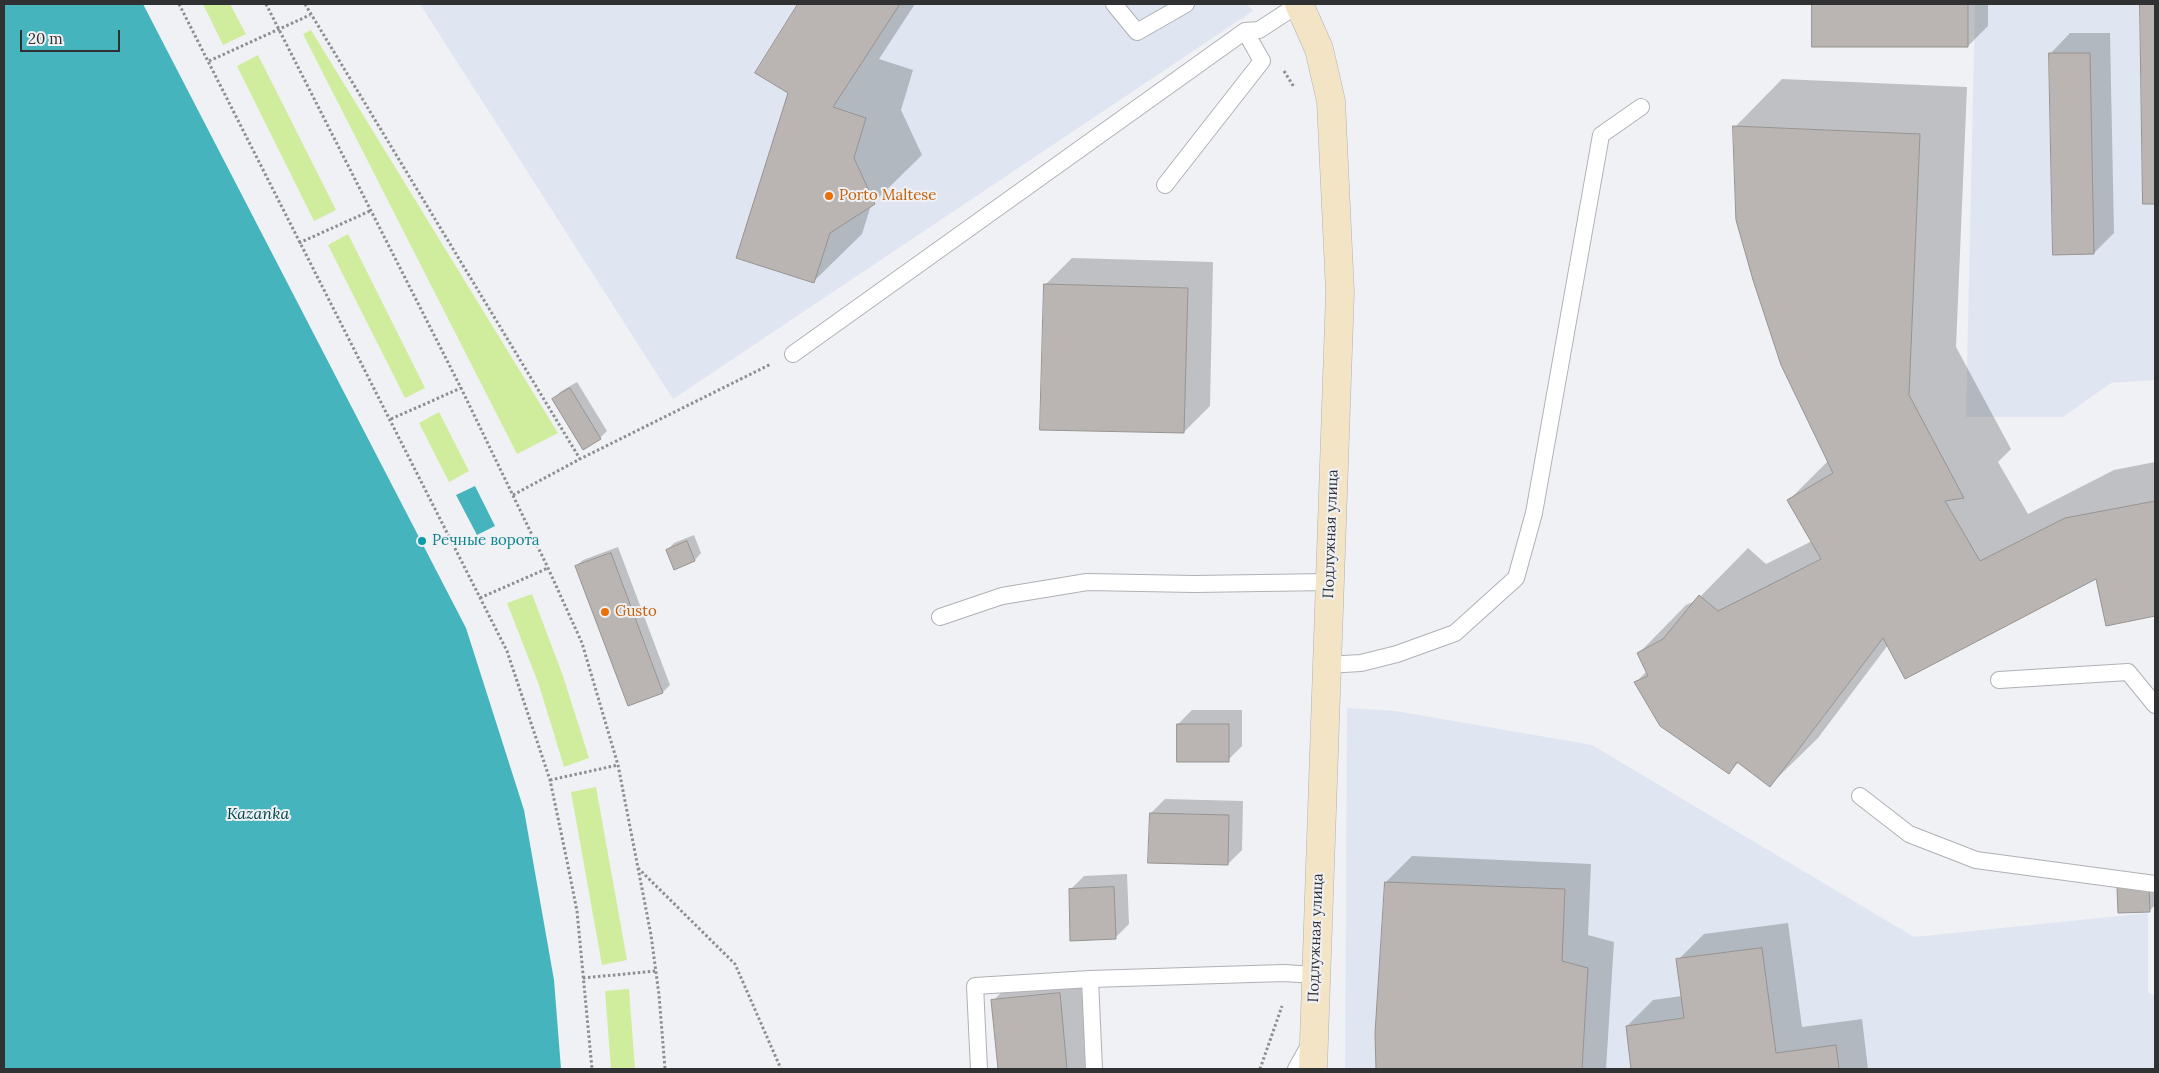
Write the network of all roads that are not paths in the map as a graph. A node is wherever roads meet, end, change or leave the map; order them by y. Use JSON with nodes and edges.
{"nodes":[{"id":1,"x":1114,"y":4,"type":"edge"},
{"id":2,"x":1186,"y":4,"type":"edge"},
{"id":3,"x":1299,"y":4,"type":"edge"},
{"id":4,"x":1252,"y":31,"type":"junction"},
{"id":5,"x":1641,"y":107,"type":"dead end"},
{"id":6,"x":1165,"y":185,"type":"dead end"},
{"id":7,"x":793,"y":354,"type":"road end"},
{"id":8,"x":1329,"y":582,"type":"junction"},
{"id":9,"x":940,"y":617,"type":"dead end"},
{"id":10,"x":1326,"y":665,"type":"junction"},
{"id":11,"x":1999,"y":680,"type":"dead end"},
{"id":12,"x":2155,"y":705,"type":"edge"},
{"id":13,"x":1860,"y":796,"type":"dead end"},
{"id":14,"x":2155,"y":884,"type":"edge"},
{"id":15,"x":1315,"y":975,"type":"junction"},
{"id":16,"x":1090,"y":979,"type":"junction"},
{"id":17,"x":1313,"y":1038,"type":"junction"},
{"id":18,"x":980,"y":1069,"type":"edge"},
{"id":19,"x":1094,"y":1069,"type":"edge"},
{"id":20,"x":1296,"y":1069,"type":"edge"},
{"id":21,"x":1313,"y":1069,"type":"edge"}],
"edges":[{"from":1,"to":2,"type":"lane"},
{"from":3,"to":4,"type":"lane"},
{"from":3,"to":8,"type":"street","name":"Подлужная улица"},
{"from":4,"to":6,"type":"lane"},
{"from":4,"to":7,"type":"lane"},
{"from":5,"to":10,"type":"lane"},
{"from":8,"to":9,"type":"lane"},
{"from":8,"to":10,"type":"street","name":"Подлужная улица"},
{"from":10,"to":15,"type":"street","name":"Подлужная улица"},
{"from":11,"to":12,"type":"lane"},
{"from":13,"to":14,"type":"lane"},
{"from":15,"to":16,"type":"lane"},
{"from":15,"to":17,"type":"street","name":"Подлужная улица"},
{"from":16,"to":18,"type":"lane"},
{"from":16,"to":19,"type":"lane"},
{"from":17,"to":20,"type":"lane"},
{"from":17,"to":21,"type":"street","name":"Подлужная улица"}]}
